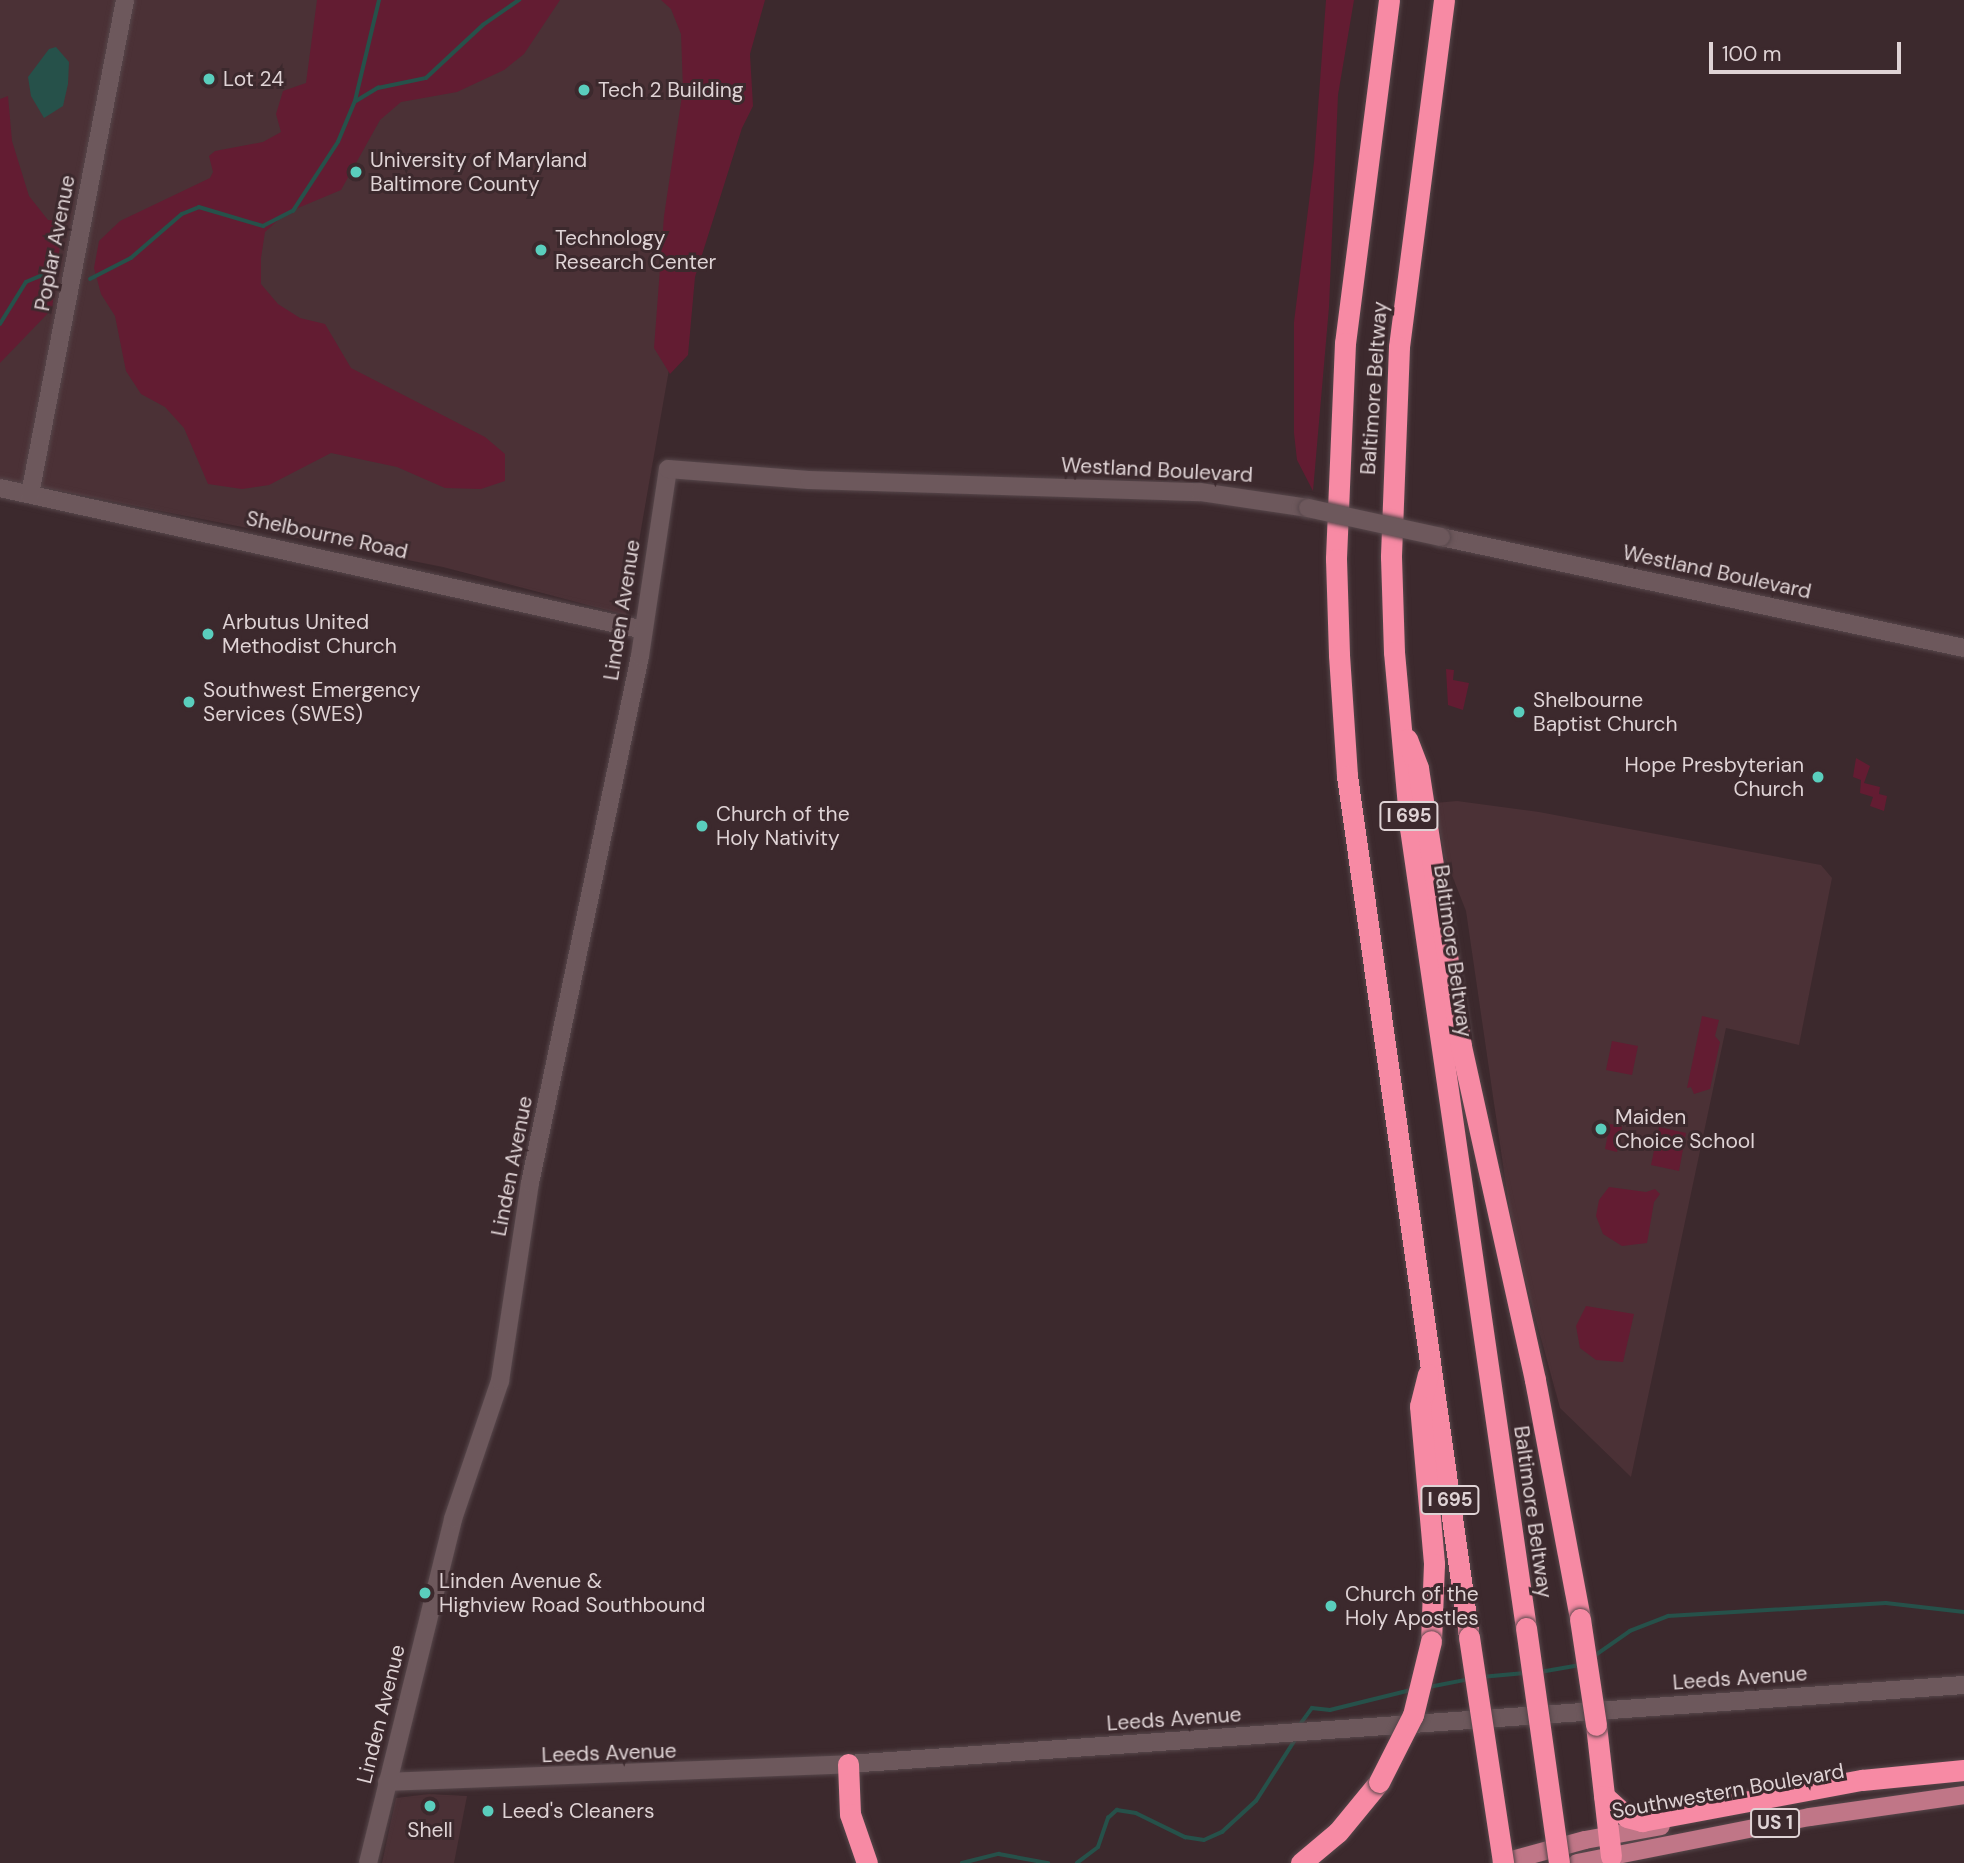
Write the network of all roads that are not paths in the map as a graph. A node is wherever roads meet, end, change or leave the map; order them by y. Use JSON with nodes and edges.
{"nodes":[{"id":1,"x":125,"y":0,"type":"edge"},
{"id":2,"x":1389,"y":0,"type":"edge"},
{"id":3,"x":1444,"y":0,"type":"edge"},
{"id":4,"x":668,"y":469,"type":"joint"},
{"id":5,"x":0,"y":488,"type":"edge"},
{"id":6,"x":30,"y":494,"type":"junction"},
{"id":7,"x":644,"y":631,"type":"junction"},
{"id":8,"x":1964,"y":648,"type":"edge"},
{"id":9,"x":1399,"y":717,"type":"junction"},
{"id":10,"x":1431,"y":1362,"type":"junction"},
{"id":11,"x":1964,"y":1685,"type":"edge"},
{"id":12,"x":848,"y":1764,"type":"junction"},
{"id":13,"x":1964,"y":1772,"type":"edge"},
{"id":14,"x":387,"y":1782,"type":"junction"},
{"id":15,"x":1964,"y":1795,"type":"edge"},
{"id":16,"x":1604,"y":1796,"type":"junction"},
{"id":17,"x":1610,"y":1846,"type":"junction"},
{"id":18,"x":368,"y":1863,"type":"edge"},
{"id":19,"x":867,"y":1863,"type":"edge"},
{"id":20,"x":1301,"y":1863,"type":"edge"},
{"id":21,"x":1502,"y":1863,"type":"edge"},
{"id":22,"x":1559,"y":1863,"type":"edge"},
{"id":23,"x":1577,"y":1863,"type":"edge"}],
"edges":[{"from":1,"to":6,"type":"street","name":"Poplar Avenue"},
{"from":2,"to":10,"type":"highway","name":"Baltimore Beltway","number":"I 695"},
{"from":3,"to":9,"type":"highway","name":"Baltimore Beltway","number":"I 695"},
{"from":4,"to":7,"type":"street","name":"Linden Avenue"},
{"from":4,"to":8,"type":"street","name":"Westland Boulevard","bridge":true},
{"from":5,"to":6,"type":"street","name":"Shelbourne Road"},
{"from":6,"to":7,"type":"street","name":"Shelbourne Road"},
{"from":7,"to":14,"type":"street","name":"Linden Avenue"},
{"from":9,"to":16,"type":"highway","bridge":true},
{"from":9,"to":22,"type":"highway","name":"Baltimore Beltway","number":"I 695","bridge":true},
{"from":10,"to":20,"type":"highway","bridge":true},
{"from":10,"to":21,"type":"highway","name":"Baltimore Beltway","number":"I 695","bridge":true},
{"from":11,"to":12,"type":"street","name":"Leeds Avenue"},
{"from":12,"to":14,"type":"street","name":"Leeds Avenue"},
{"from":12,"to":19,"type":"highway"},
{"from":13,"to":16,"type":"highway"},
{"from":13,"to":17,"type":"main road","name":"Southwestern Boulevard","number":"US 1"},
{"from":14,"to":18,"type":"street","name":"Linden Avenue"},
{"from":15,"to":17,"type":"main road","name":"Southwestern Boulevard","number":"US 1"},
{"from":16,"to":17,"type":"highway"},
{"from":17,"to":21,"type":"main road","name":"Southwestern Boulevard","number":"US 1"},
{"from":17,"to":23,"type":"main road","name":"Southwestern Boulevard","number":"US 1"}]}
